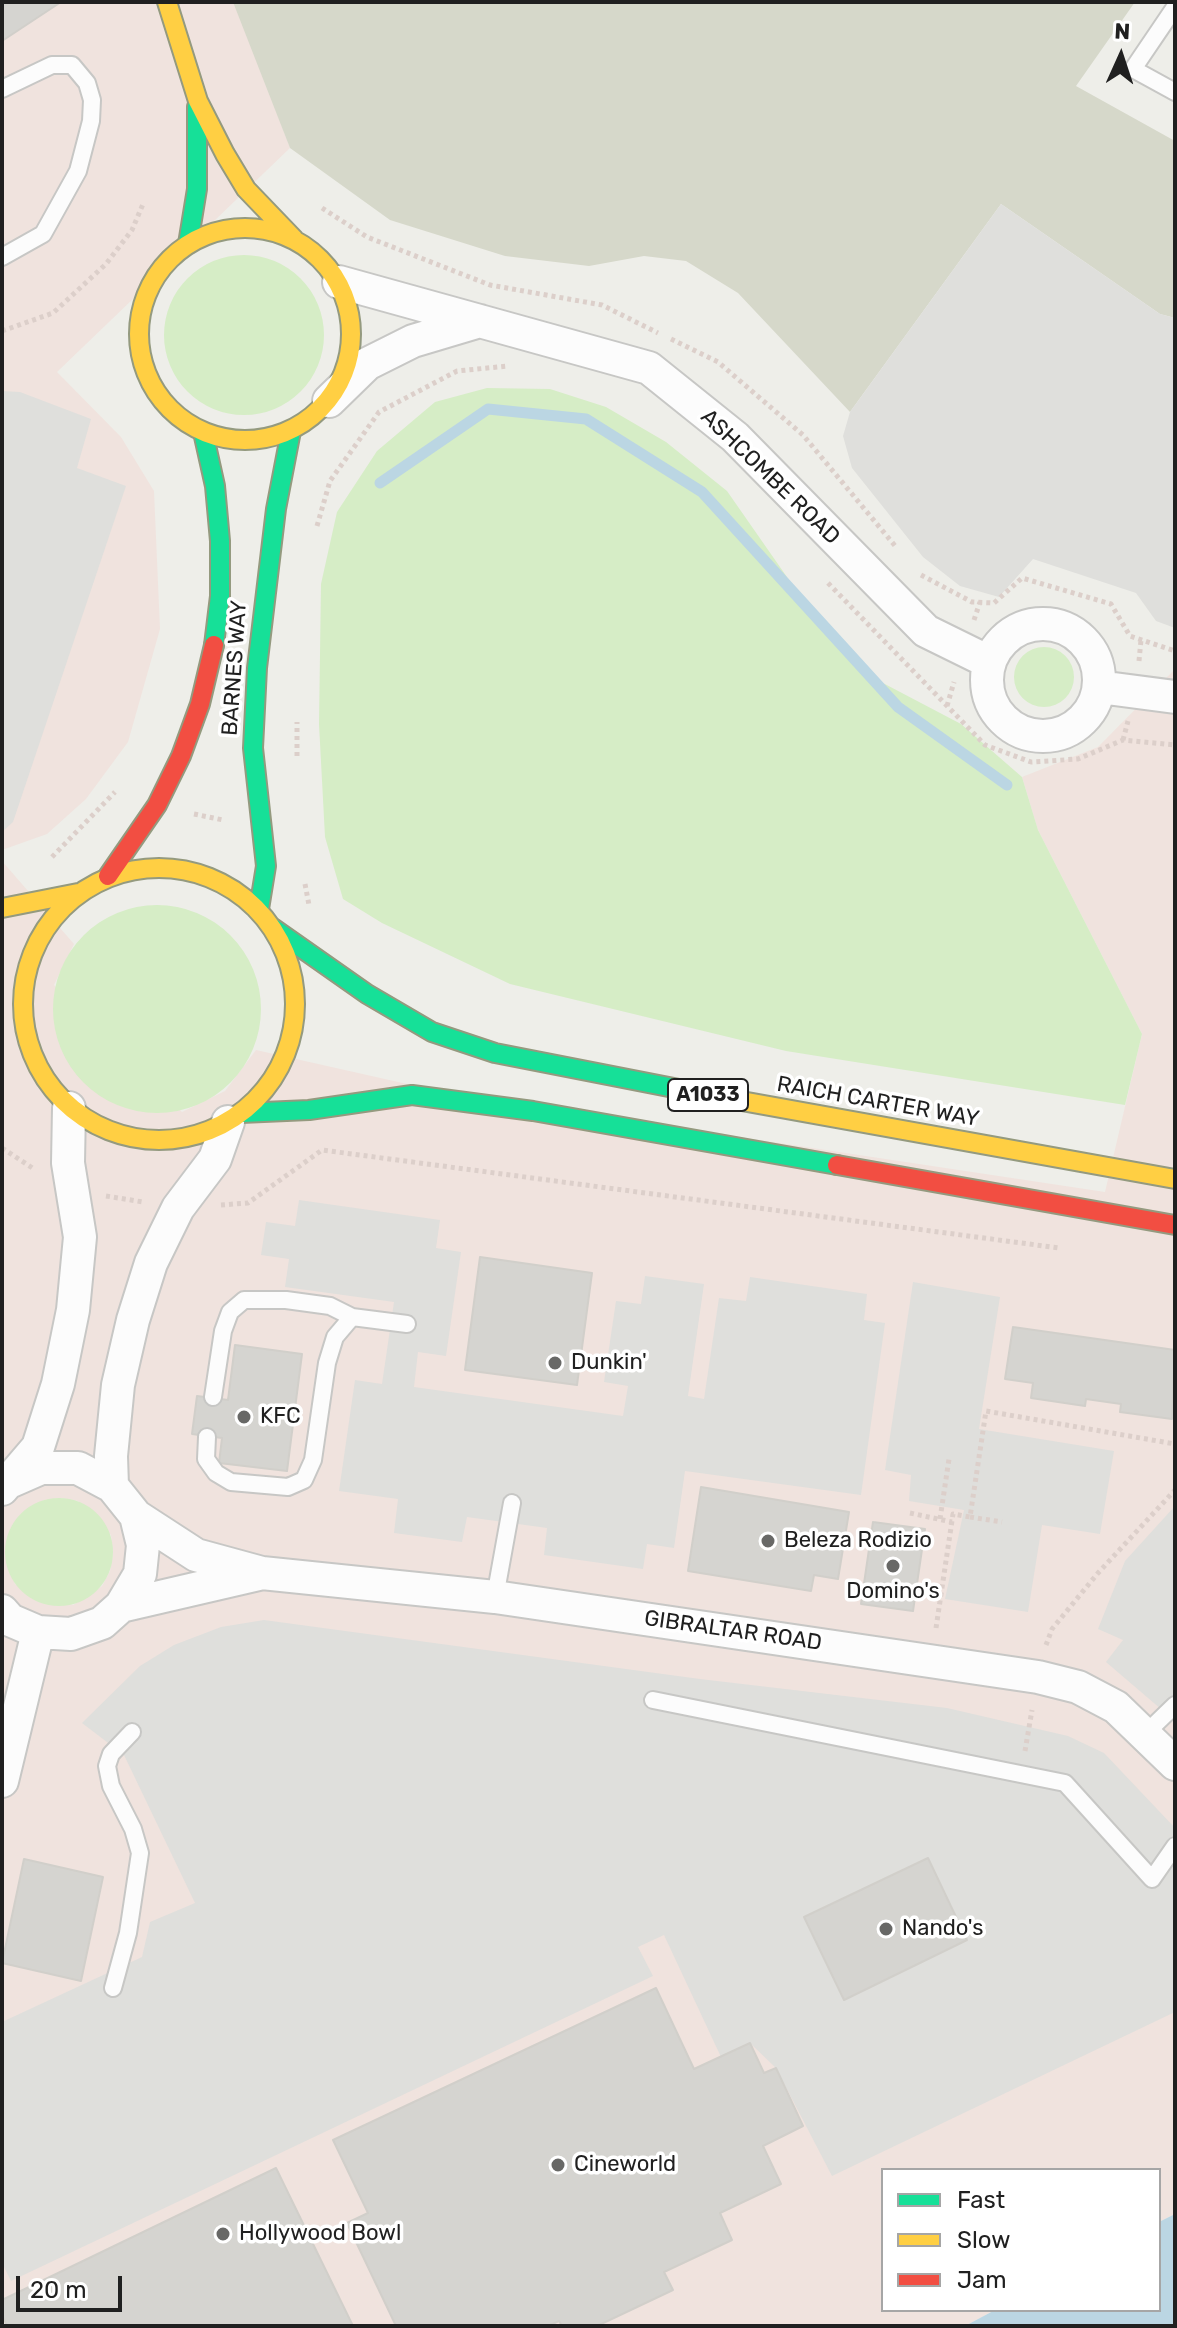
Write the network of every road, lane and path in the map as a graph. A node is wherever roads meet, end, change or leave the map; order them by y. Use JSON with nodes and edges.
{"nodes":[{"id":1,"x":167,"y":2,"type":"edge"},
{"id":2,"x":1175,"y":7,"type":"edge"},
{"id":3,"x":2,"y":89,"type":"edge"},
{"id":4,"x":1175,"y":92,"type":"edge"},
{"id":5,"x":198,"y":101,"type":"junction"},
{"id":6,"x":143,"y":204,"type":"dead end"},
{"id":7,"x":294,"y":239,"type":"junction"},
{"id":8,"x":188,"y":244,"type":"junction"},
{"id":9,"x":2,"y":257,"type":"edge"},
{"id":10,"x":339,"y":282,"type":"junction"},
{"id":11,"x":480,"y":321,"type":"junction"},
{"id":12,"x":2,"y":331,"type":"edge"},
{"id":13,"x":511,"y":366,"type":"dead end"},
{"id":14,"x":329,"y":401,"type":"junction"},
{"id":15,"x":291,"y":431,"type":"junction"},
{"id":16,"x":203,"y":432,"type":"junction"},
{"id":17,"x":312,"y":541,"type":"dead end"},
{"id":18,"x":826,"y":581,"type":"dead end"},
{"id":19,"x":989,"y":662,"type":"junction"},
{"id":20,"x":1099,"y":687,"type":"junction"},
{"id":21,"x":1175,"y":697,"type":"edge"},
{"id":22,"x":298,"y":714,"type":"dead end"},
{"id":23,"x":1175,"y":745,"type":"edge"},
{"id":24,"x":296,"y":770,"type":"dead end"},
{"id":25,"x":157,"y":805,"type":"junction"},
{"id":26,"x":260,"y":829,"type":"junction"},
{"id":27,"x":50,"y":859,"type":"dead end"},
{"id":28,"x":303,"y":873,"type":"dead end"},
{"id":29,"x":108,"y":876,"type":"junction"},
{"id":30,"x":78,"y":893,"type":"junction"},
{"id":31,"x":2,"y":908,"type":"edge"},
{"id":32,"x":259,"y":909,"type":"junction"},
{"id":33,"x":319,"y":915,"type":"dead end"},
{"id":34,"x":273,"y":928,"type":"junction"},
{"id":35,"x":12,"y":1059,"type":"dead end"},
{"id":36,"x":44,"y":1079,"type":"junction"},
{"id":37,"x":69,"y":1108,"type":"junction"},
{"id":38,"x":235,"y":1118,"type":"junction"},
{"id":39,"x":2,"y":1148,"type":"edge"},
{"id":40,"x":1175,"y":1179,"type":"edge"},
{"id":41,"x":72,"y":1190,"type":"junction"},
{"id":42,"x":178,"y":1208,"type":"junction"},
{"id":43,"x":1175,"y":1225,"type":"edge"},
{"id":44,"x":1070,"y":1249,"type":"dead end"},
{"id":45,"x":352,"y":1317,"type":"junction"},
{"id":46,"x":407,"y":1324,"type":"dead end"},
{"id":47,"x":213,"y":1397,"type":"dead end"},
{"id":48,"x":207,"y":1437,"type":"dead end"},
{"id":49,"x":1175,"y":1444,"type":"edge"},
{"id":50,"x":949,"y":1459,"type":"dead end"},
{"id":51,"x":4,"y":1486,"type":"edge"},
{"id":52,"x":112,"y":1486,"type":"junction"},
{"id":53,"x":1175,"y":1490,"type":"edge"},
{"id":54,"x":512,"y":1503,"type":"dead end"},
{"id":55,"x":910,"y":1513,"type":"dead end"},
{"id":56,"x":136,"y":1516,"type":"junction"},
{"id":57,"x":970,"y":1517,"type":"junction"},
{"id":58,"x":940,"y":1519,"type":"junction"},
{"id":59,"x":952,"y":1522,"type":"junction"},
{"id":60,"x":1002,"y":1522,"type":"dead end"},
{"id":61,"x":262,"y":1573,"type":"junction"},
{"id":62,"x":495,"y":1597,"type":"junction"},
{"id":63,"x":121,"y":1606,"type":"junction"},
{"id":64,"x":2,"y":1611,"type":"edge"},
{"id":65,"x":38,"y":1632,"type":"junction"},
{"id":66,"x":931,"y":1660,"type":"junction"},
{"id":67,"x":1038,"y":1677,"type":"junction"},
{"id":68,"x":653,"y":1700,"type":"dead end"},
{"id":69,"x":1175,"y":1705,"type":"edge"},
{"id":70,"x":132,"y":1732,"type":"dead end"},
{"id":71,"x":1145,"y":1734,"type":"junction"},
{"id":72,"x":1175,"y":1764,"type":"edge"},
{"id":73,"x":1021,"y":1774,"type":"junction"},
{"id":74,"x":2,"y":1781,"type":"edge"},
{"id":75,"x":1175,"y":1846,"type":"edge"},
{"id":76,"x":113,"y":1988,"type":"dead end"}],
"edges":[{"from":1,"to":5,"type":"main road"},
{"from":2,"to":4,"type":"lane"},
{"from":3,"to":9,"type":"lane"},
{"from":5,"to":7,"type":"main road"},
{"from":5,"to":8,"type":"main road"},
{"from":6,"to":12,"type":"path"},
{"from":7,"to":8,"type":"main road"},
{"from":7,"to":10,"type":"main road"},
{"from":8,"to":16,"type":"main road"},
{"from":10,"to":11,"type":"street","name":"ASHCOMBE ROAD"},
{"from":10,"to":14,"type":"main road"},
{"from":11,"to":14,"type":"street"},
{"from":11,"to":19,"type":"street","name":"ASHCOMBE ROAD"},
{"from":13,"to":17,"type":"path"},
{"from":14,"to":15,"type":"main road"},
{"from":15,"to":16,"type":"main road"},
{"from":15,"to":26,"type":"main road","name":"BARNES WAY"},
{"from":16,"to":25,"type":"main road","name":"BARNES WAY"},
{"from":18,"to":23,"type":"path"},
{"from":19,"to":20,"type":"street"},
{"from":19,"to":20,"type":"street"},
{"from":20,"to":21,"type":"street"},
{"from":22,"to":24,"type":"path"},
{"from":25,"to":26,"type":"path"},
{"from":25,"to":27,"type":"path"},
{"from":25,"to":29,"type":"main road","name":"BARNES WAY"},
{"from":26,"to":32,"type":"main road","name":"BARNES WAY"},
{"from":28,"to":33,"type":"path"},
{"from":29,"to":30,"type":"main road","number":"A1033"},
{"from":29,"to":32,"type":"main road","number":"A1033"},
{"from":30,"to":31,"type":"main road","number":"A1033"},
{"from":30,"to":36,"type":"main road","number":"A1033"},
{"from":32,"to":34,"type":"main road"},
{"from":34,"to":38,"type":"main road","number":"A1033"},
{"from":34,"to":40,"type":"main road","name":"RAICH CARTER WAY","number":"A1033"},
{"from":35,"to":36,"type":"main road","number":"A1033"},
{"from":36,"to":37,"type":"main road","number":"A1033"},
{"from":37,"to":38,"type":"main road","number":"A1033"},
{"from":37,"to":41,"type":"street"},
{"from":38,"to":42,"type":"street"},
{"from":38,"to":43,"type":"main road","number":"A1033"},
{"from":39,"to":41,"type":"path"},
{"from":41,"to":42,"type":"path"},
{"from":41,"to":51,"type":"street"},
{"from":42,"to":44,"type":"path"},
{"from":42,"to":52,"type":"street"},
{"from":45,"to":46,"type":"lane"},
{"from":45,"to":47,"type":"lane"},
{"from":45,"to":48,"type":"lane"},
{"from":49,"to":57,"type":"path"},
{"from":50,"to":58,"type":"path"},
{"from":51,"to":52,"type":"street"},
{"from":52,"to":56,"type":"street"},
{"from":53,"to":67,"type":"path"},
{"from":54,"to":62,"type":"lane"},
{"from":55,"to":58,"type":"path"},
{"from":56,"to":61,"type":"street","name":"GIBRALTAR ROAD"},
{"from":56,"to":63,"type":"street"},
{"from":57,"to":59,"type":"path"},
{"from":57,"to":60,"type":"path"},
{"from":58,"to":59,"type":"path"},
{"from":59,"to":66,"type":"path"},
{"from":61,"to":62,"type":"street","name":"GIBRALTAR ROAD"},
{"from":61,"to":63,"type":"street","name":"GIBRALTAR ROAD"},
{"from":62,"to":66,"type":"street","name":"GIBRALTAR ROAD"},
{"from":63,"to":65,"type":"street"},
{"from":64,"to":65,"type":"street"},
{"from":65,"to":74,"type":"street"},
{"from":66,"to":67,"type":"street","name":"GIBRALTAR ROAD"},
{"from":67,"to":71,"type":"street","name":"GIBRALTAR ROAD"},
{"from":67,"to":73,"type":"path"},
{"from":68,"to":73,"type":"lane"},
{"from":69,"to":71,"type":"lane"},
{"from":70,"to":76,"type":"lane"},
{"from":71,"to":72,"type":"street","name":"GIBRALTAR ROAD"},
{"from":73,"to":75,"type":"lane"}]}
